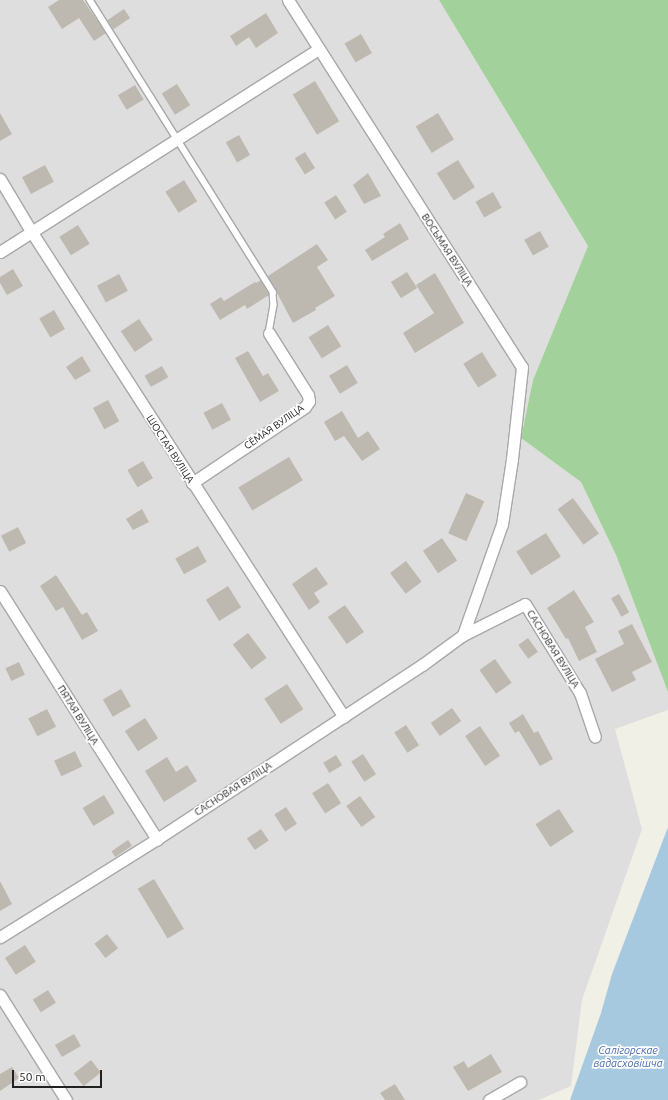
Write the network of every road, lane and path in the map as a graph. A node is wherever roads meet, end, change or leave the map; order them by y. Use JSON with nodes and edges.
{"nodes":[{"id":1,"x":90,"y":0,"type":"edge"},
{"id":2,"x":288,"y":0,"type":"edge"},
{"id":3,"x":319,"y":49,"type":"junction"},
{"id":4,"x":177,"y":139,"type":"junction"},
{"id":5,"x":0,"y":179,"type":"edge"},
{"id":6,"x":31,"y":230,"type":"junction"},
{"id":7,"x":0,"y":252,"type":"edge"},
{"id":8,"x":269,"y":333,"type":"joint"},
{"id":9,"x":192,"y":483,"type":"junction"},
{"id":10,"x":0,"y":591,"type":"edge"},
{"id":11,"x":463,"y":635,"type":"junction"},
{"id":12,"x":344,"y":717,"type":"junction"},
{"id":13,"x":595,"y":737,"type":"dead end"},
{"id":14,"x":157,"y":839,"type":"junction"},
{"id":15,"x":0,"y":937,"type":"edge"},
{"id":16,"x":0,"y":995,"type":"edge"},
{"id":17,"x":520,"y":1082,"type":"dead end"},
{"id":18,"x":66,"y":1100,"type":"edge"},
{"id":19,"x":489,"y":1100,"type":"edge"}],
"edges":[{"from":1,"to":4,"type":"lane"},
{"from":2,"to":3,"type":"street","name":"ВОСЬМАЯ ВУЛІЦА"},
{"from":3,"to":4,"type":"street"},
{"from":3,"to":11,"type":"street","name":"ВОСЬМАЯ ВУЛІЦА"},
{"from":4,"to":6,"type":"street"},
{"from":4,"to":8,"type":"lane"},
{"from":5,"to":6,"type":"street","name":"ШОСТАЯ ВУЛІЦА"},
{"from":6,"to":7,"type":"street"},
{"from":6,"to":9,"type":"street","name":"ШОСТАЯ ВУЛІЦА"},
{"from":8,"to":9,"type":"street","name":"СЁМАЯ ВУЛІЦА"},
{"from":9,"to":12,"type":"street","name":"ШОСТАЯ ВУЛІЦА"},
{"from":10,"to":14,"type":"street","name":"ПЯТАЯ ВУЛІЦА"},
{"from":11,"to":12,"type":"street","name":"САСНОВАЯ ВУЛІЦА"},
{"from":11,"to":13,"type":"street","name":"САСНОВАЯ ВУЛІЦА"},
{"from":12,"to":14,"type":"street","name":"САСНОВАЯ ВУЛІЦА"},
{"from":14,"to":15,"type":"street","name":"САСНОВАЯ ВУЛІЦА"},
{"from":16,"to":18,"type":"street"},
{"from":17,"to":19,"type":"street"}]}
